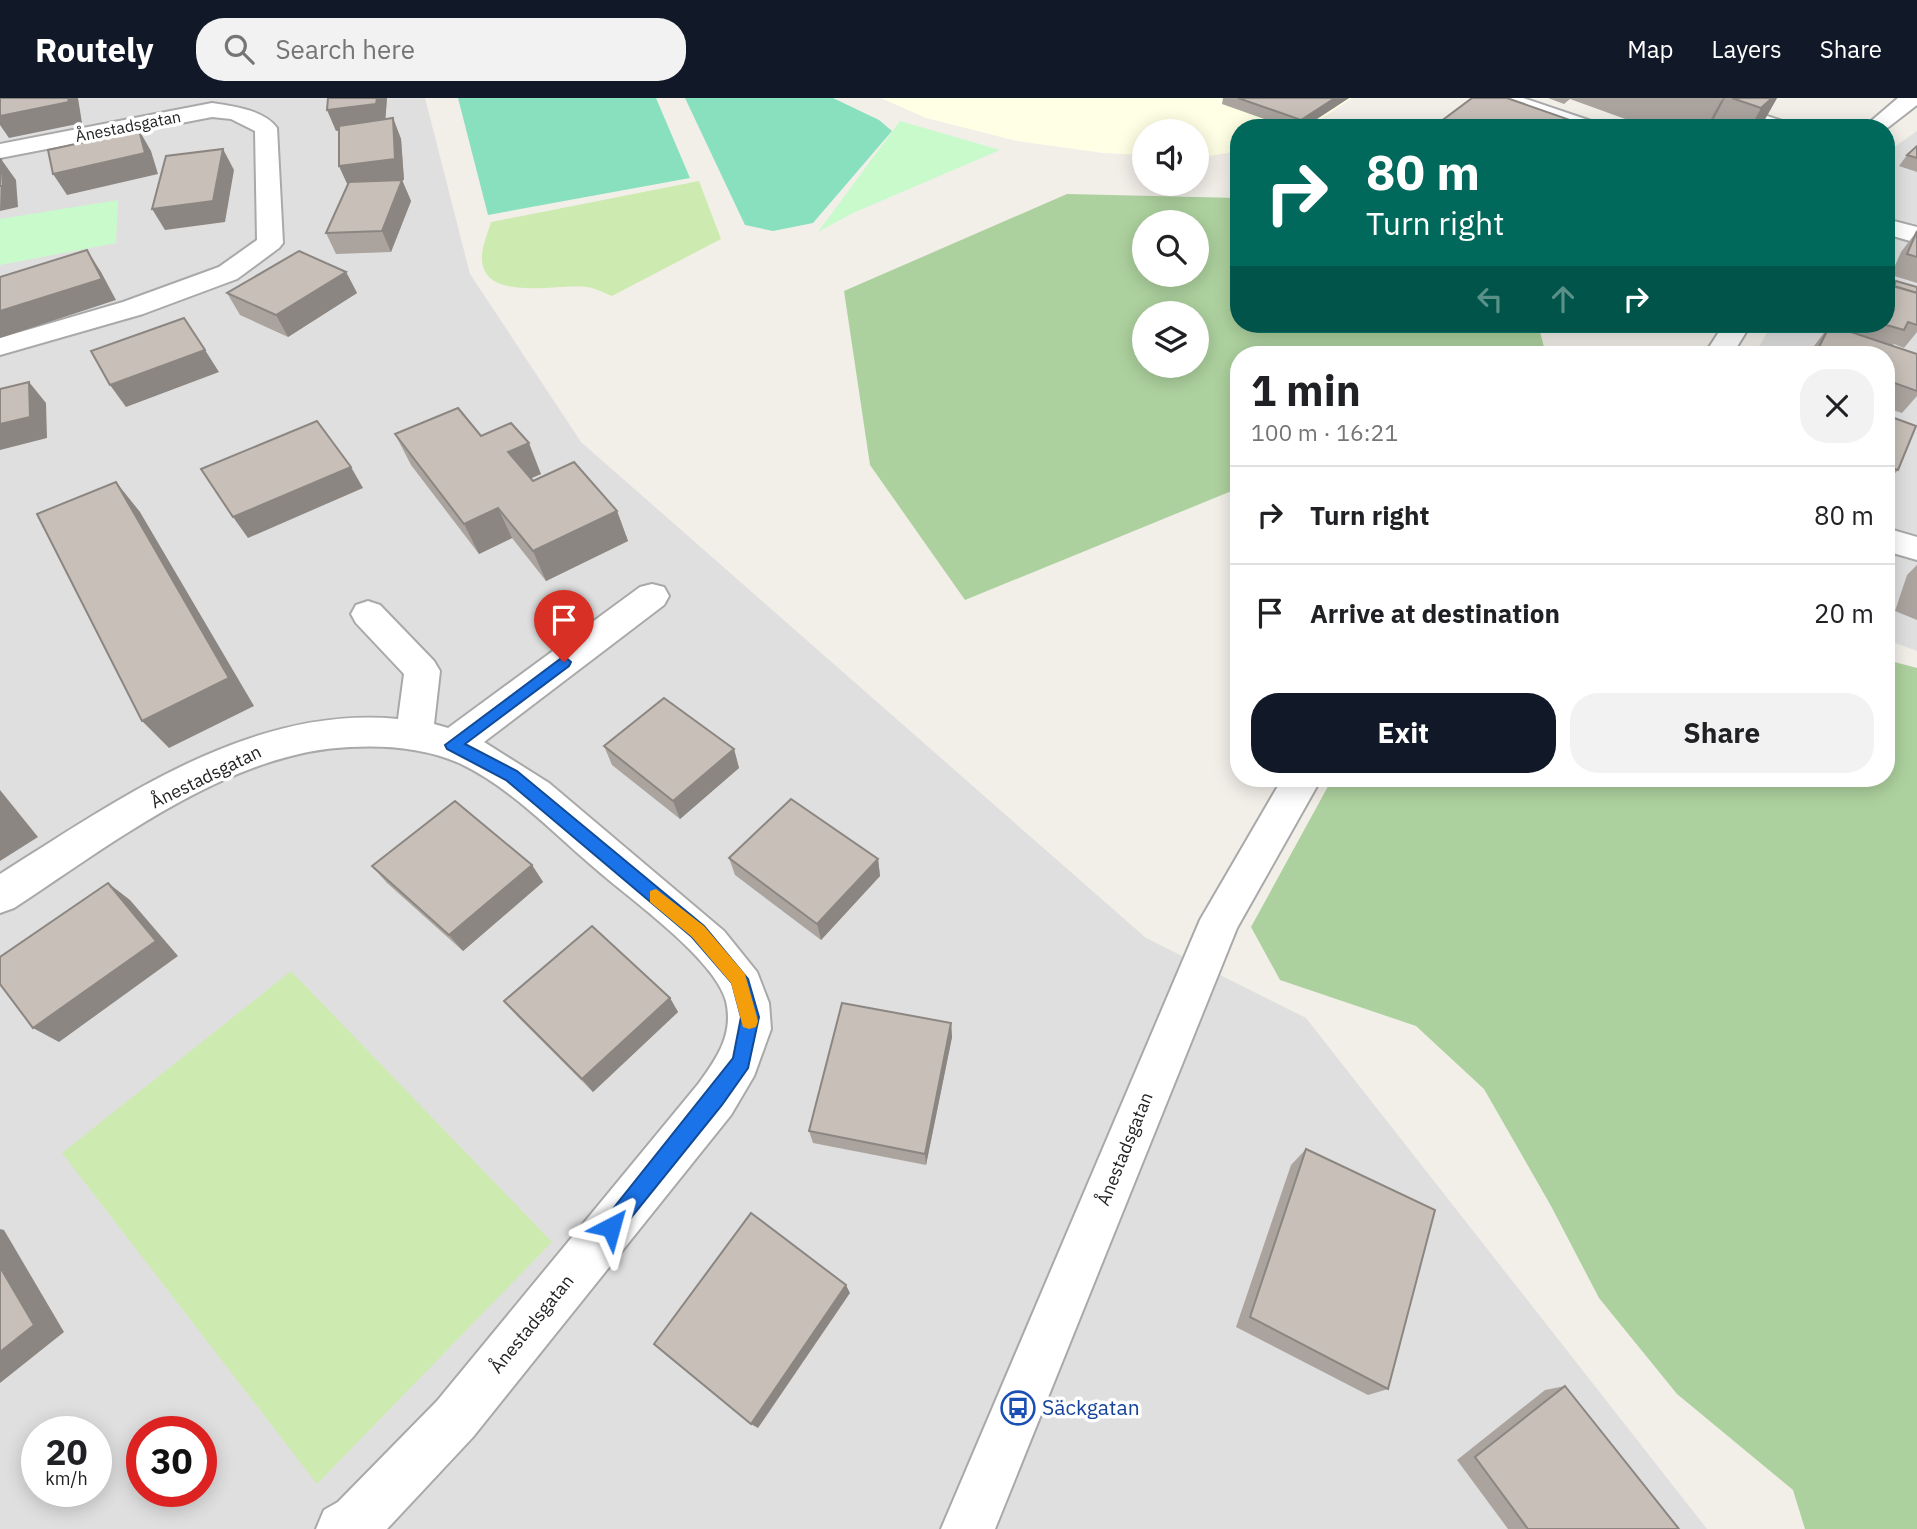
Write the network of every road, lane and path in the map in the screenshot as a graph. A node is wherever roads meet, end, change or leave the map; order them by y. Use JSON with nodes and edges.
{"nodes":[{"id":1,"x":1501,"y":98,"type":"edge"},
{"id":2,"x":1692,"y":98,"type":"edge"},
{"id":3,"x":1912,"y":98,"type":"edge"},
{"id":4,"x":161,"y":109,"type":"edge"},
{"id":5,"x":1563,"y":119,"type":"edge"},
{"id":6,"x":1754,"y":119,"type":"edge"},
{"id":7,"x":1885,"y":119,"type":"edge"},
{"id":8,"x":0,"y":152,"type":"edge"},
{"id":9,"x":1895,"y":229,"type":"edge"},
{"id":10,"x":1917,"y":235,"type":"edge"},
{"id":11,"x":0,"y":347,"type":"edge"},
{"id":12,"x":1895,"y":542,"type":"edge"},
{"id":13,"x":1917,"y":549,"type":"edge"},
{"id":14,"x":652,"y":596,"type":"dead end"},
{"id":15,"x":368,"y":614,"type":"dead end"},
{"id":16,"x":433,"y":740,"type":"junction"},
{"id":17,"x":1297,"y":787,"type":"edge"},
{"id":18,"x":0,"y":895,"type":"edge"},
{"id":19,"x":343,"y":1529,"type":"edge"},
{"id":20,"x":968,"y":1529,"type":"edge"}],
"edges":[{"from":1,"to":5,"type":"street"},
{"from":2,"to":6,"type":"street"},
{"from":3,"to":7,"type":"street"},
{"from":4,"to":8,"type":"street","name":"Ånestadsgatan"},
{"from":4,"to":11,"type":"street","name":"Ånestadsgatan"},
{"from":9,"to":10,"type":"street"},
{"from":12,"to":13,"type":"street"},
{"from":14,"to":16,"type":"street"},
{"from":15,"to":16,"type":"street"},
{"from":16,"to":18,"type":"street","name":"Ånestadsgatan"},
{"from":16,"to":19,"type":"street","name":"Ånestadsgatan"},
{"from":17,"to":20,"type":"street","name":"Ånestadsgatan"}]}
